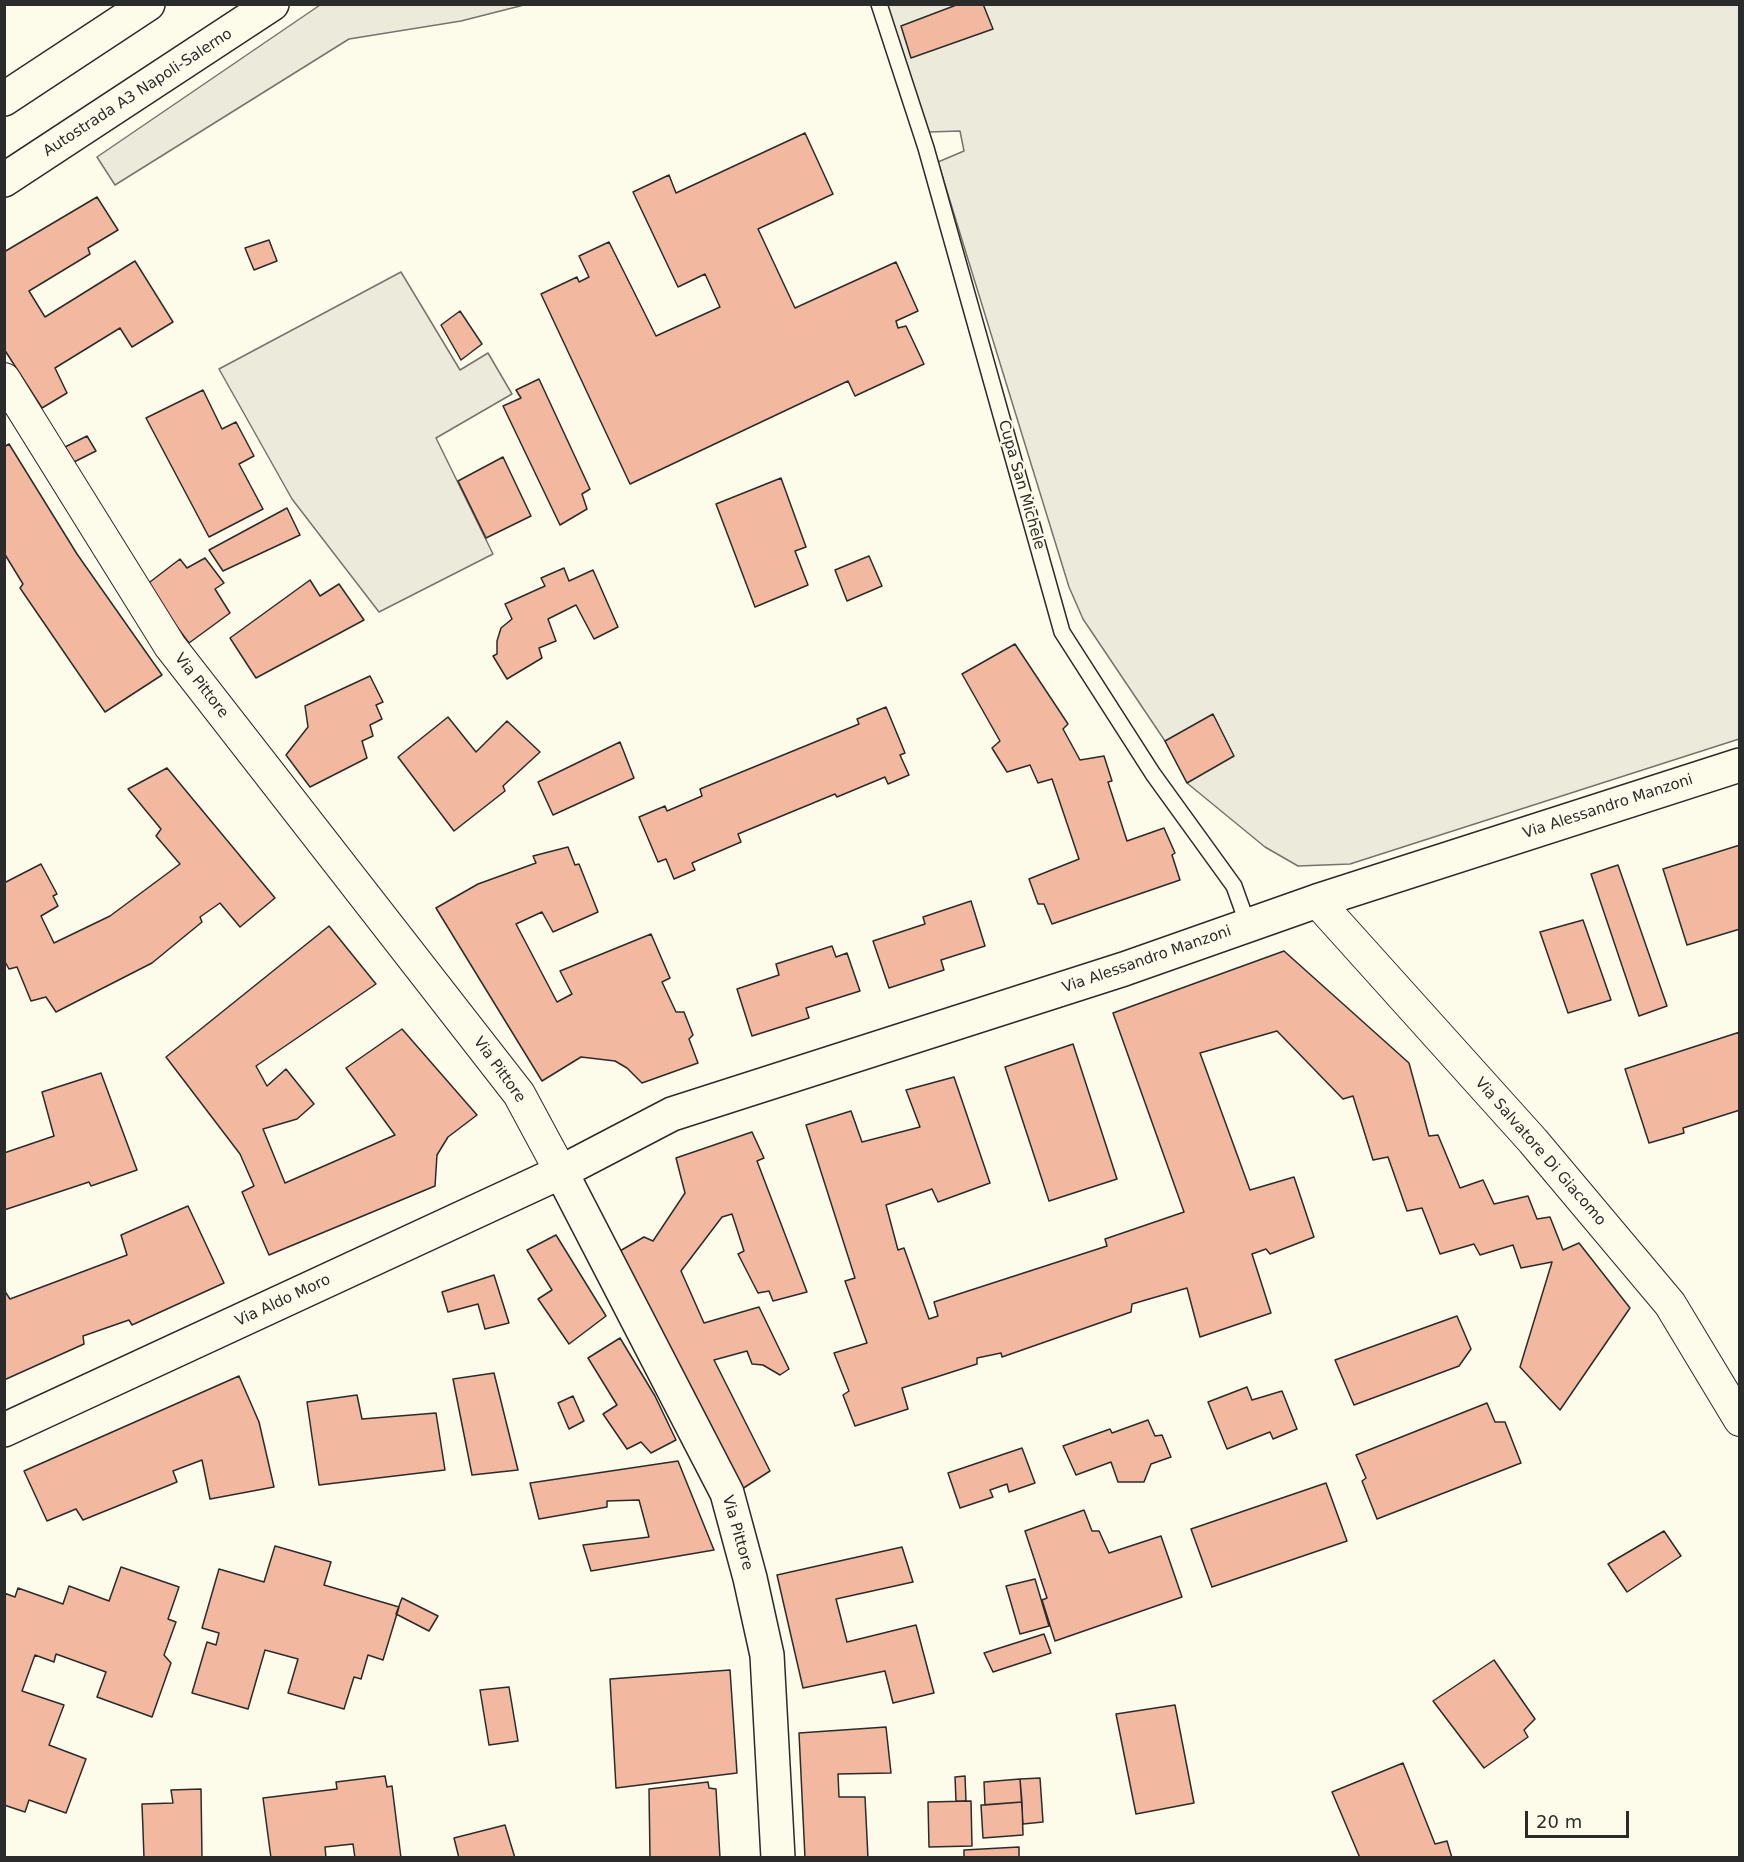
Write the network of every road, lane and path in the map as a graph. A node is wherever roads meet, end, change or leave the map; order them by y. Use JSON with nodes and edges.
{"nodes":[{"id":1,"x":148,"y":4,"type":"edge"},
{"id":2,"x":272,"y":4,"type":"edge"},
{"id":3,"x":879,"y":4,"type":"edge"},
{"id":4,"x":4,"y":99,"type":"edge"},
{"id":5,"x":4,"y":180,"type":"edge"},
{"id":6,"x":4,"y":379,"type":"edge"},
{"id":7,"x":1740,"y":765,"type":"edge"},
{"id":8,"x":1317,"y":902,"type":"junction"},
{"id":9,"x":1248,"y":925,"type":"junction"},
{"id":10,"x":561,"y":1172,"type":"junction"},
{"id":11,"x":1740,"y":1420,"type":"edge"},
{"id":12,"x":4,"y":1430,"type":"edge"},
{"id":13,"x":778,"y":1857,"type":"edge"}],
"edges":[{"from":1,"to":4,"type":"main road"},
{"from":2,"to":5,"type":"main road","name":"Autostrada A3 Napoli-Salerno"},
{"from":3,"to":9,"type":"lane","name":"Cupa San Michele"},
{"from":6,"to":10,"type":"street","name":"Via Pittore"},
{"from":7,"to":8,"type":"main road","name":"Via Alessandro Manzoni"},
{"from":8,"to":9,"type":"main road","name":"Via Alessandro Manzoni"},
{"from":8,"to":11,"type":"street","name":"Via Salvatore Di Giacomo"},
{"from":9,"to":10,"type":"main road","name":"Via Alessandro Manzoni"},
{"from":10,"to":12,"type":"main road","name":"Via Aldo Moro"},
{"from":10,"to":13,"type":"main road","name":"Via Pittore"}]}
